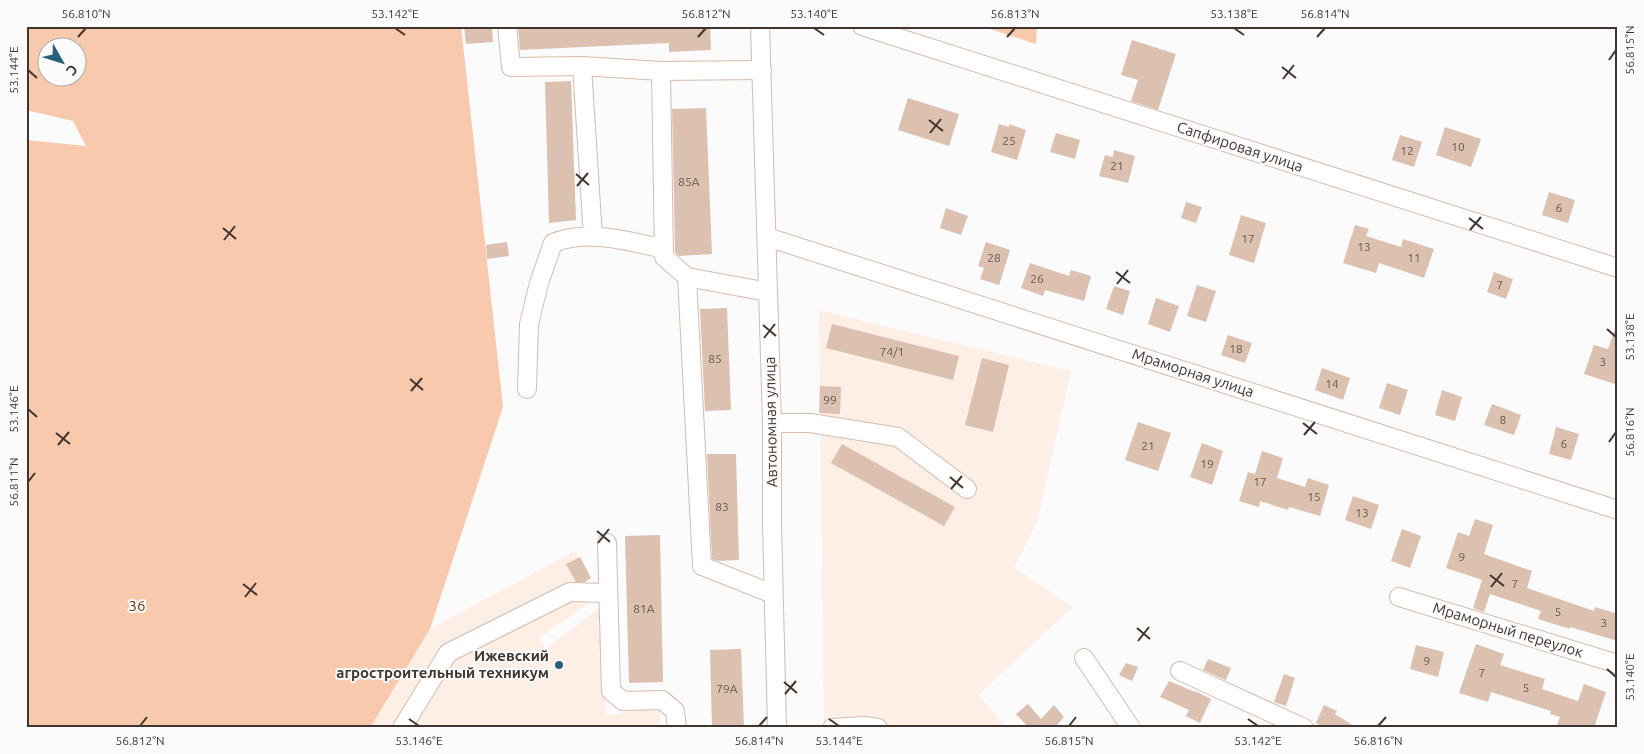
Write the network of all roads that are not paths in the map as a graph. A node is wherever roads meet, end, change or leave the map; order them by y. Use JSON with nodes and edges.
{"nodes":[{"id":1,"x":507,"y":26,"type":"edge"},
{"id":2,"x":760,"y":26,"type":"edge"},
{"id":3,"x":862,"y":26,"type":"edge"},
{"id":4,"x":582,"y":66,"type":"junction"},
{"id":5,"x":762,"y":70,"type":"junction"},
{"id":6,"x":661,"y":71,"type":"junction"},
{"id":7,"x":593,"y":237,"type":"junction"},
{"id":8,"x":767,"y":237,"type":"junction"},
{"id":9,"x":664,"y":249,"type":"junction"},
{"id":10,"x":1618,"y":268,"type":"edge"},
{"id":11,"x":686,"y":277,"type":"junction"},
{"id":12,"x":768,"y":292,"type":"junction"},
{"id":13,"x":527,"y":389,"type":"dead end"},
{"id":14,"x":772,"y":423,"type":"junction"},
{"id":15,"x":967,"y":489,"type":"dead end"},
{"id":16,"x":1618,"y":510,"type":"edge"},
{"id":17,"x":606,"y":543,"type":"dead end"},
{"id":18,"x":608,"y":593,"type":"junction"},
{"id":19,"x":773,"y":594,"type":"junction"},
{"id":20,"x":1399,"y":597,"type":"dead end"},
{"id":21,"x":1084,"y":658,"type":"dead end"},
{"id":22,"x":1618,"y":664,"type":"edge"},
{"id":23,"x":1180,"y":671,"type":"dead end"},
{"id":24,"x":402,"y":728,"type":"edge"},
{"id":25,"x":677,"y":728,"type":"edge"},
{"id":26,"x":776,"y":728,"type":"edge"},
{"id":27,"x":832,"y":728,"type":"edge"},
{"id":28,"x":878,"y":728,"type":"edge"},
{"id":29,"x":1131,"y":728,"type":"edge"},
{"id":30,"x":1304,"y":728,"type":"edge"}],
"edges":[{"from":1,"to":4,"type":"street"},
{"from":2,"to":5,"type":"street","name":"Автономная улица"},
{"from":3,"to":10,"type":"street","name":"Сапфировая улица"},
{"from":4,"to":6,"type":"street"},
{"from":4,"to":7,"type":"street"},
{"from":5,"to":6,"type":"street"},
{"from":5,"to":8,"type":"street","name":"Автономная улица"},
{"from":6,"to":9,"type":"street"},
{"from":7,"to":9,"type":"street"},
{"from":7,"to":13,"type":"street"},
{"from":8,"to":12,"type":"street","name":"Автономная улица"},
{"from":8,"to":16,"type":"street","name":"Мраморная улица"},
{"from":9,"to":11,"type":"street"},
{"from":11,"to":12,"type":"street"},
{"from":11,"to":19,"type":"street"},
{"from":12,"to":14,"type":"street","name":"Автономная улица"},
{"from":14,"to":15,"type":"street"},
{"from":14,"to":19,"type":"street","name":"Автономная улица"},
{"from":17,"to":18,"type":"street"},
{"from":18,"to":24,"type":"street"},
{"from":18,"to":25,"type":"street"},
{"from":19,"to":26,"type":"street","name":"Автономная улица"},
{"from":20,"to":22,"type":"street","name":"Мраморный переулок"},
{"from":21,"to":29,"type":"street"},
{"from":23,"to":30,"type":"street"},
{"from":27,"to":28,"type":"street"}]}
